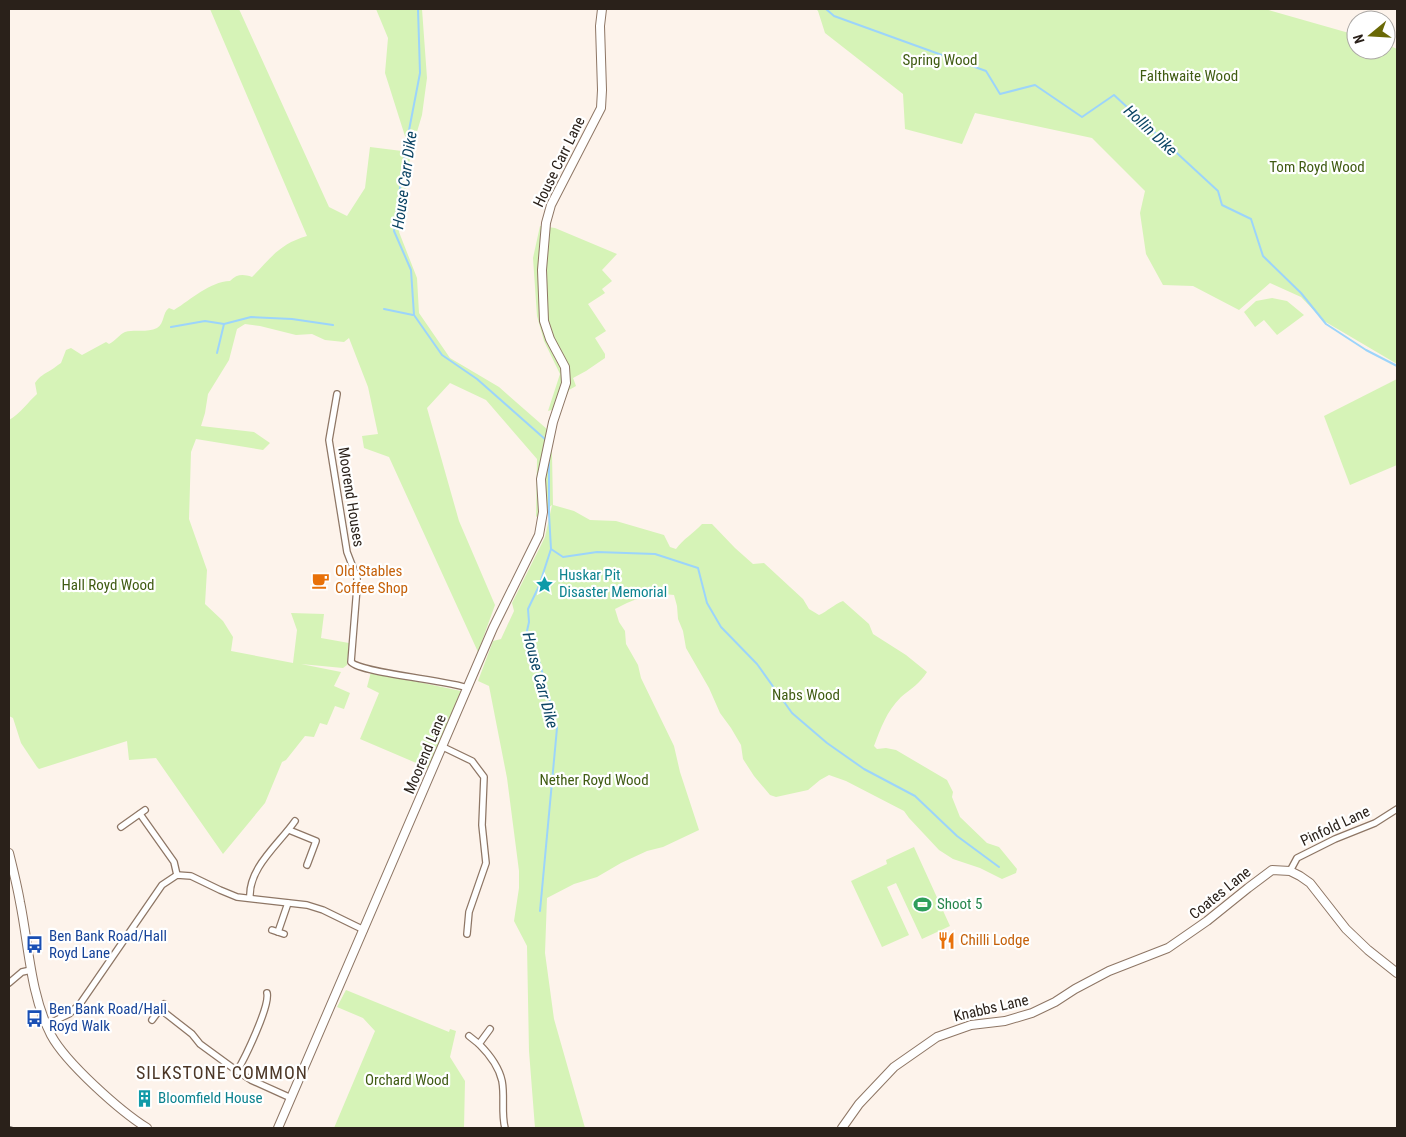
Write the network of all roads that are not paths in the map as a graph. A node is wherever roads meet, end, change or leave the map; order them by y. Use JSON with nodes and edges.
{"nodes":[{"id":1,"x":602,"y":9,"type":"edge"},
{"id":2,"x":566,"y":383,"type":"joint"},
{"id":3,"x":337,"y":394,"type":"dead end"},
{"id":4,"x":468,"y":688,"type":"junction"},
{"id":5,"x":443,"y":747,"type":"junction"},
{"id":6,"x":1397,"y":809,"type":"edge"},
{"id":7,"x":296,"y":822,"type":"dead end"},
{"id":8,"x":126,"y":826,"type":"dead end"},
{"id":9,"x":289,"y":830,"type":"junction"},
{"id":10,"x":9,"y":853,"type":"edge"},
{"id":11,"x":307,"y":865,"type":"dead end"},
{"id":12,"x":1290,"y":871,"type":"junction"},
{"id":13,"x":177,"y":875,"type":"junction"},
{"id":14,"x":250,"y":898,"type":"junction"},
{"id":15,"x":288,"y":903,"type":"junction"},
{"id":16,"x":364,"y":930,"type":"junction"},
{"id":17,"x":278,"y":932,"type":"dead end"},
{"id":18,"x":467,"y":934,"type":"dead end"},
{"id":19,"x":1115,"y":969,"type":"joint"},
{"id":20,"x":31,"y":970,"type":"junction"},
{"id":21,"x":1397,"y":973,"type":"edge"},
{"id":22,"x":9,"y":983,"type":"edge"},
{"id":23,"x":267,"y":993,"type":"dead end"},
{"id":24,"x":152,"y":1020,"type":"dead end"},
{"id":25,"x":46,"y":1025,"type":"junction"},
{"id":26,"x":490,"y":1029,"type":"dead end"},
{"id":27,"x":469,"y":1036,"type":"dead end"},
{"id":28,"x":479,"y":1044,"type":"junction"},
{"id":29,"x":237,"y":1071,"type":"junction"},
{"id":30,"x":292,"y":1098,"type":"junction"},
{"id":31,"x":147,"y":1128,"type":"edge"},
{"id":32,"x":278,"y":1128,"type":"edge"},
{"id":33,"x":505,"y":1128,"type":"edge"},
{"id":34,"x":842,"y":1128,"type":"edge"}],
"edges":[{"from":1,"to":2,"type":"street","name":"House Carr Lane"},
{"from":2,"to":4,"type":"street","name":"Moorend Lane"},
{"from":3,"to":4,"type":"street","name":"Moorend Houses"},
{"from":4,"to":5,"type":"street","name":"Moorend Lane"},
{"from":5,"to":16,"type":"street","name":"Moorend Lane"},
{"from":5,"to":18,"type":"street"},
{"from":6,"to":12,"type":"street","name":"Pinfold Lane"},
{"from":7,"to":9,"type":"street"},
{"from":8,"to":13,"type":"street"},
{"from":9,"to":11,"type":"street"},
{"from":9,"to":14,"type":"street"},
{"from":10,"to":20,"type":"street"},
{"from":12,"to":19,"type":"street","name":"Coates Lane"},
{"from":12,"to":21,"type":"street"},
{"from":13,"to":14,"type":"street"},
{"from":13,"to":25,"type":"street"},
{"from":14,"to":15,"type":"street"},
{"from":15,"to":16,"type":"street"},
{"from":15,"to":17,"type":"street"},
{"from":16,"to":30,"type":"street","name":"Moorend Lane"},
{"from":19,"to":34,"type":"street","name":"Knabbs Lane"},
{"from":20,"to":22,"type":"street"},
{"from":20,"to":25,"type":"street"},
{"from":23,"to":29,"type":"street"},
{"from":24,"to":29,"type":"street"},
{"from":25,"to":31,"type":"street"},
{"from":26,"to":28,"type":"street"},
{"from":27,"to":28,"type":"street"},
{"from":28,"to":33,"type":"street"},
{"from":29,"to":30,"type":"street"},
{"from":30,"to":32,"type":"street","name":"Moorend Lane"}]}
